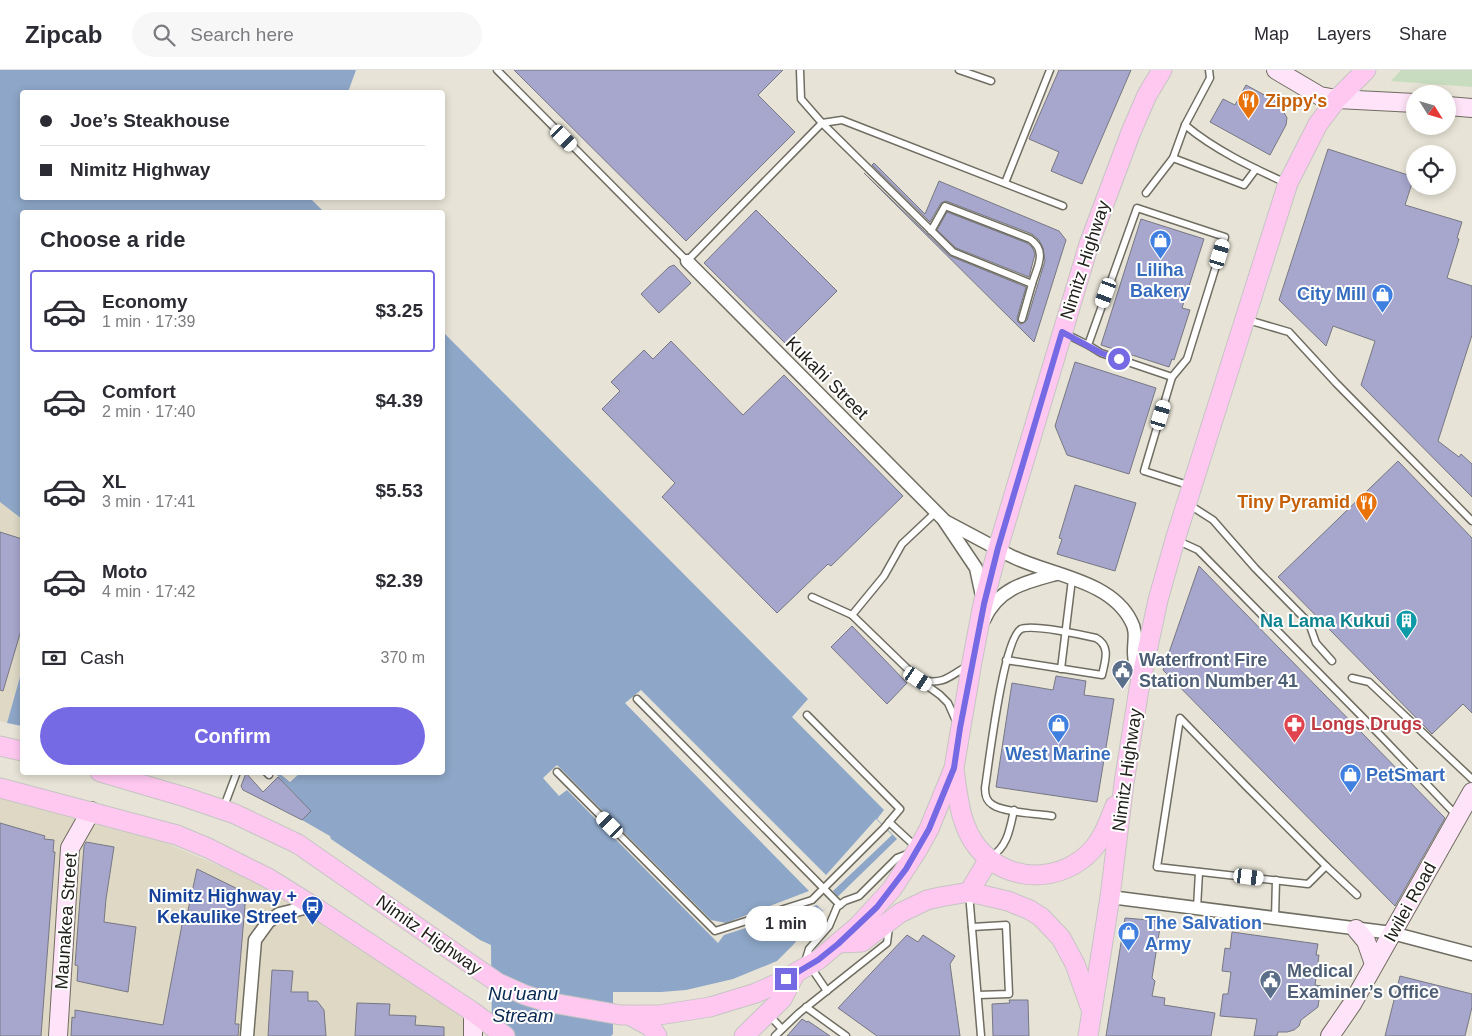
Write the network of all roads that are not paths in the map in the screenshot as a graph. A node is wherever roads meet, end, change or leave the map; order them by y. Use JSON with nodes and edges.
{"nodes":[{"id":1,"x":497,"y":70,"type":"edge"},
{"id":2,"x":800,"y":70,"type":"edge"},
{"id":3,"x":958,"y":70,"type":"edge"},
{"id":4,"x":1050,"y":70,"type":"edge"},
{"id":5,"x":1209,"y":70,"type":"edge"},
{"id":6,"x":1276,"y":70,"type":"edge"},
{"id":7,"x":1366,"y":70,"type":"edge"},
{"id":8,"x":1159,"y":73,"type":"edge"},
{"id":9,"x":991,"y":81,"type":"dead end"},
{"id":10,"x":1337,"y":99,"type":"junction"},
{"id":11,"x":1406,"y":103,"type":"edge"},
{"id":12,"x":1456,"y":107,"type":"edge"},
{"id":13,"x":1472,"y":108,"type":"edge"},
{"id":14,"x":822,"y":123,"type":"junction"},
{"id":15,"x":1186,"y":125,"type":"junction"},
{"id":16,"x":1173,"y":158,"type":"junction"},
{"id":17,"x":1256,"y":169,"type":"junction"},
{"id":18,"x":1005,"y":183,"type":"junction"},
{"id":19,"x":1288,"y":184,"type":"junction"},
{"id":20,"x":1146,"y":193,"type":"dead end"},
{"id":21,"x":1063,"y":206,"type":"dead end"},
{"id":22,"x":931,"y":231,"type":"junction"},
{"id":23,"x":687,"y":262,"type":"junction"},
{"id":24,"x":1032,"y":284,"type":"junction"},
{"id":25,"x":1022,"y":319,"type":"dead end"},
{"id":26,"x":1245,"y":319,"type":"junction"},
{"id":27,"x":1062,"y":332,"type":"junction"},
{"id":28,"x":1088,"y":345,"type":"junction"},
{"id":29,"x":1172,"y":378,"type":"junction"},
{"id":30,"x":1189,"y":495,"type":"junction"},
{"id":31,"x":939,"y":516,"type":"junction"},
{"id":32,"x":1472,"y":521,"type":"edge"},
{"id":33,"x":1175,"y":540,"type":"junction"},
{"id":34,"x":998,"y":548,"type":"junction"},
{"id":35,"x":1056,"y":574,"type":"junction"},
{"id":36,"x":1072,"y":579,"type":"junction"},
{"id":37,"x":812,"y":597,"type":"dead end"},
{"id":38,"x":984,"y":604,"type":"junction"},
{"id":39,"x":852,"y":615,"type":"junction"},
{"id":40,"x":1065,"y":631,"type":"junction"},
{"id":41,"x":977,"y":637,"type":"junction"},
{"id":42,"x":1006,"y":660,"type":"junction"},
{"id":43,"x":1332,"y":661,"type":"dead end"},
{"id":44,"x":972,"y":662,"type":"junction"},
{"id":45,"x":1061,"y":669,"type":"junction"},
{"id":46,"x":1352,"y":678,"type":"dead end"},
{"id":47,"x":918,"y":679,"type":"junction"},
{"id":48,"x":1139,"y":689,"type":"junction"},
{"id":49,"x":637,"y":699,"type":"dead end"},
{"id":50,"x":807,"y":715,"type":"dead end"},
{"id":51,"x":960,"y":728,"type":"junction"},
{"id":52,"x":0,"y":746,"type":"edge"},
{"id":53,"x":20,"y":751,"type":"edge"},
{"id":54,"x":954,"y":768,"type":"junction"},
{"id":55,"x":557,"y":772,"type":"dead end"},
{"id":56,"x":110,"y":775,"type":"edge"},
{"id":57,"x":236,"y":775,"type":"edge"},
{"id":58,"x":1472,"y":779,"type":"edge"},
{"id":59,"x":1124,"y":783,"type":"junction"},
{"id":60,"x":0,"y":788,"type":"edge"},
{"id":61,"x":1472,"y":792,"type":"edge"},
{"id":62,"x":223,"y":810,"type":"junction"},
{"id":63,"x":1014,"y":810,"type":"junction"},
{"id":64,"x":91,"y":811,"type":"junction"},
{"id":65,"x":1052,"y":816,"type":"dead end"},
{"id":66,"x":1458,"y":817,"type":"junction"},
{"id":67,"x":889,"y":822,"type":"junction"},
{"id":68,"x":918,"y":849,"type":"junction"},
{"id":69,"x":989,"y":859,"type":"junction"},
{"id":70,"x":1326,"y":866,"type":"junction"},
{"id":71,"x":1199,"y":872,"type":"junction"},
{"id":72,"x":1276,"y":880,"type":"junction"},
{"id":73,"x":825,"y":889,"type":"junction"},
{"id":74,"x":969,"y":892,"type":"junction"},
{"id":75,"x":1357,"y":895,"type":"dead end"},
{"id":76,"x":1110,"y":897,"type":"junction"},
{"id":77,"x":840,"y":904,"type":"junction"},
{"id":78,"x":313,"y":906,"type":"junction"},
{"id":79,"x":1197,"y":908,"type":"junction"},
{"id":80,"x":1275,"y":918,"type":"junction"},
{"id":81,"x":890,"y":921,"type":"junction"},
{"id":82,"x":972,"y":927,"type":"junction"},
{"id":83,"x":1356,"y":929,"type":"junction"},
{"id":84,"x":1392,"y":933,"type":"junction"},
{"id":85,"x":838,"y":944,"type":"junction"},
{"id":86,"x":1472,"y":954,"type":"edge"},
{"id":87,"x":1374,"y":964,"type":"junction"},
{"id":88,"x":802,"y":970,"type":"junction"},
{"id":89,"x":827,"y":990,"type":"junction"},
{"id":90,"x":978,"y":995,"type":"junction"},
{"id":91,"x":806,"y":1007,"type":"junction"},
{"id":92,"x":1092,"y":1010,"type":"junction"},
{"id":93,"x":621,"y":1014,"type":"junction"},
{"id":94,"x":768,"y":1014,"type":"junction"},
{"id":95,"x":477,"y":1015,"type":"junction"},
{"id":96,"x":782,"y":1029,"type":"junction"},
{"id":97,"x":58,"y":1036,"type":"edge"},
{"id":98,"x":247,"y":1036,"type":"edge"},
{"id":99,"x":473,"y":1036,"type":"edge"},
{"id":100,"x":505,"y":1036,"type":"edge"},
{"id":101,"x":658,"y":1036,"type":"edge"},
{"id":102,"x":744,"y":1036,"type":"edge"},
{"id":103,"x":775,"y":1036,"type":"edge"},
{"id":104,"x":846,"y":1036,"type":"edge"},
{"id":105,"x":981,"y":1036,"type":"edge"},
{"id":106,"x":1088,"y":1036,"type":"edge"},
{"id":107,"x":1330,"y":1036,"type":"edge"}],
"edges":[{"from":1,"to":23,"type":"lane"},
{"from":2,"to":14,"type":"lane"},
{"from":3,"to":9,"type":"lane"},
{"from":4,"to":18,"type":"lane"},
{"from":5,"to":15,"type":"lane"},
{"from":6,"to":10,"type":"street"},
{"from":7,"to":10,"type":"main road","name":"Nimitz Highway"},
{"from":8,"to":27,"type":"main road","name":"Nimitz Highway"},
{"from":10,"to":11,"type":"street"},
{"from":10,"to":19,"type":"main road","name":"Nimitz Highway"},
{"from":12,"to":13,"type":"street"},
{"from":14,"to":18,"type":"lane"},
{"from":14,"to":22,"type":"lane"},
{"from":14,"to":23,"type":"lane"},
{"from":15,"to":16,"type":"lane"},
{"from":15,"to":17,"type":"lane"},
{"from":16,"to":17,"type":"lane"},
{"from":16,"to":20,"type":"lane"},
{"from":17,"to":19,"type":"lane"},
{"from":18,"to":21,"type":"lane"},
{"from":19,"to":26,"type":"main road","name":"Nimitz Highway"},
{"from":22,"to":24,"type":"lane"},
{"from":22,"to":24,"type":"lane"},
{"from":23,"to":31,"type":"street","name":"Kukahi Street"},
{"from":24,"to":25,"type":"lane"},
{"from":26,"to":30,"type":"main road","name":"Nimitz Highway"},
{"from":26,"to":32,"type":"lane"},
{"from":27,"to":28,"type":"lane"},
{"from":27,"to":34,"type":"main road","name":"Nimitz Highway"},
{"from":28,"to":29,"type":"lane"},
{"from":28,"to":29,"type":"lane"},
{"from":29,"to":30,"type":"lane"},
{"from":30,"to":33,"type":"main road","name":"Nimitz Highway"},
{"from":30,"to":43,"type":"lane"},
{"from":31,"to":34,"type":"street","name":"Kukahi Street"},
{"from":31,"to":38,"type":"street","name":"Kukahi Street"},
{"from":31,"to":39,"type":"lane"},
{"from":33,"to":48,"type":"main road","name":"Nimitz Highway"},
{"from":33,"to":66,"type":"lane"},
{"from":34,"to":35,"type":"street","name":"Kukahi Street"},
{"from":34,"to":38,"type":"main road","name":"Nimitz Highway"},
{"from":35,"to":36,"type":"street","name":"Kukahi Street"},
{"from":35,"to":41,"type":"street"},
{"from":36,"to":40,"type":"lane"},
{"from":36,"to":48,"type":"street","name":"Kukahi Street"},
{"from":37,"to":39,"type":"lane"},
{"from":38,"to":41,"type":"main road","name":"Nimitz Highway"},
{"from":39,"to":47,"type":"lane"},
{"from":40,"to":42,"type":"lane"},
{"from":40,"to":45,"type":"lane"},
{"from":40,"to":45,"type":"lane"},
{"from":41,"to":44,"type":"main road","name":"Nimitz Highway"},
{"from":42,"to":45,"type":"lane"},
{"from":42,"to":63,"type":"lane"},
{"from":44,"to":47,"type":"lane"},
{"from":44,"to":51,"type":"main road","name":"Nimitz Highway"},
{"from":46,"to":58,"type":"lane"},
{"from":47,"to":51,"type":"lane"},
{"from":48,"to":59,"type":"main road","name":"Nimitz Highway"},
{"from":49,"to":73,"type":"lane"},
{"from":50,"to":67,"type":"lane"},
{"from":51,"to":54,"type":"main road","name":"Nimitz Highway"},
{"from":52,"to":53,"type":"main road"},
{"from":54,"to":68,"type":"main road","name":"Nimitz Highway"},
{"from":54,"to":69,"type":"main road"},
{"from":55,"to":73,"type":"lane"},
{"from":56,"to":62,"type":"main road","name":"Nimitz Highway"},
{"from":57,"to":62,"type":"lane"},
{"from":59,"to":69,"type":"main road"},
{"from":59,"to":76,"type":"main road","name":"Nimitz Highway"},
{"from":60,"to":64,"type":"main road"},
{"from":61,"to":66,"type":"street","name":"Iwilei Road"},
{"from":62,"to":93,"type":"main road","name":"Nimitz Highway"},
{"from":63,"to":65,"type":"lane"},
{"from":63,"to":69,"type":"lane"},
{"from":64,"to":78,"type":"main road"},
{"from":64,"to":97,"type":"street","name":"Maunakea Street"},
{"from":66,"to":84,"type":"street","name":"Iwilei Road"},
{"from":67,"to":68,"type":"lane"},
{"from":67,"to":73,"type":"lane"},
{"from":68,"to":77,"type":"lane"},
{"from":68,"to":85,"type":"main road","name":"Nimitz Highway"},
{"from":69,"to":74,"type":"main road"},
{"from":70,"to":71,"type":"lane"},
{"from":70,"to":72,"type":"lane"},
{"from":70,"to":75,"type":"lane"},
{"from":71,"to":72,"type":"lane"},
{"from":71,"to":79,"type":"lane"},
{"from":72,"to":80,"type":"lane"},
{"from":73,"to":77,"type":"lane"},
{"from":74,"to":81,"type":"main road"},
{"from":74,"to":82,"type":"lane"},
{"from":74,"to":92,"type":"main road"},
{"from":76,"to":79,"type":"street"},
{"from":76,"to":92,"type":"main road","name":"Nimitz Highway"},
{"from":77,"to":88,"type":"lane"},
{"from":78,"to":95,"type":"main road"},
{"from":78,"to":98,"type":"street"},
{"from":79,"to":80,"type":"street"},
{"from":80,"to":83,"type":"street"},
{"from":81,"to":85,"type":"main road"},
{"from":81,"to":89,"type":"lane"},
{"from":82,"to":90,"type":"lane"},
{"from":82,"to":90,"type":"lane"},
{"from":83,"to":84,"type":"street"},
{"from":83,"to":87,"type":"street"},
{"from":84,"to":86,"type":"street"},
{"from":84,"to":87,"type":"street","name":"Iwilei Road"},
{"from":85,"to":88,"type":"main road","name":"Nimitz Highway"},
{"from":87,"to":107,"type":"street","name":"Iwilei Road"},
{"from":88,"to":89,"type":"lane"},
{"from":88,"to":93,"type":"main road","name":"Nimitz Highway"},
{"from":88,"to":94,"type":"main road"},
{"from":89,"to":91,"type":"lane"},
{"from":90,"to":105,"type":"lane"},
{"from":91,"to":96,"type":"lane"},
{"from":91,"to":104,"type":"lane"},
{"from":92,"to":106,"type":"main road","name":"Nimitz Highway"},
{"from":93,"to":101,"type":"main road"},
{"from":94,"to":96,"type":"lane"},
{"from":94,"to":102,"type":"main road"},
{"from":95,"to":99,"type":"street"},
{"from":95,"to":100,"type":"main road"},
{"from":96,"to":103,"type":"lane"}]}
